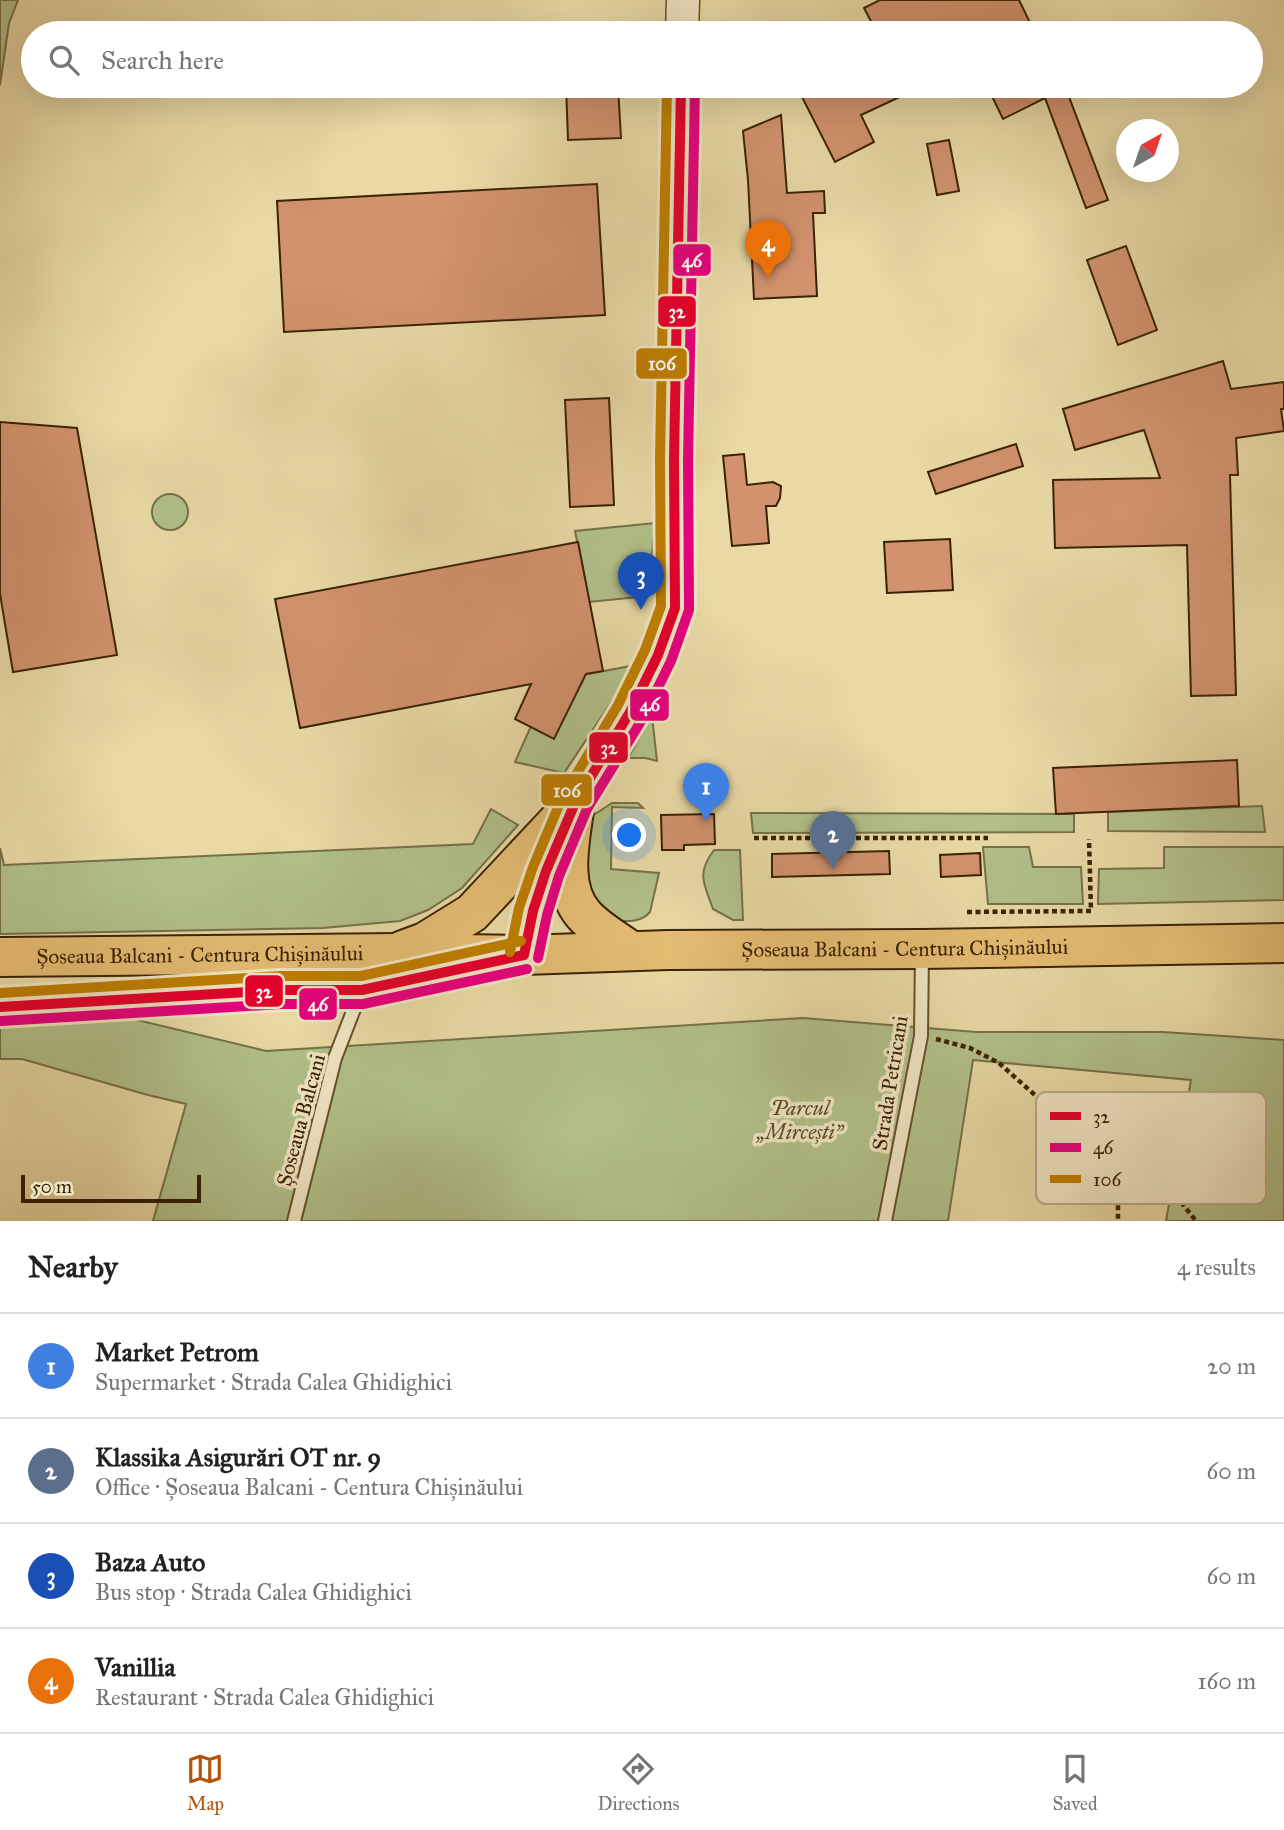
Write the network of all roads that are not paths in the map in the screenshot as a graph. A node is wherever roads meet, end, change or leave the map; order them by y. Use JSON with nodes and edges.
{"nodes":[{"id":1,"x":683,"y":0,"type":"edge"},
{"id":2,"x":682,"y":21,"type":"edge"},
{"id":3,"x":681,"y":98,"type":"edge"},
{"id":4,"x":575,"y":803,"type":"junction"},
{"id":5,"x":1284,"y":943,"type":"edge"},
{"id":6,"x":922,"y":949,"type":"junction"},
{"id":7,"x":632,"y":951,"type":"junction"},
{"id":8,"x":395,"y":953,"type":"junction"},
{"id":9,"x":524,"y":955,"type":"junction"},
{"id":10,"x":0,"y":957,"type":"edge"},
{"id":11,"x":362,"y":990,"type":"junction"},
{"id":12,"x":0,"y":1007,"type":"edge"},
{"id":13,"x":294,"y":1221,"type":"edge"},
{"id":14,"x":885,"y":1221,"type":"edge"}],
"edges":[{"from":1,"to":2,"type":"street"},
{"from":3,"to":4,"type":"street"},
{"from":4,"to":7,"type":"highway"},
{"from":4,"to":8,"type":"highway"},
{"from":4,"to":9,"type":"street"},
{"from":5,"to":6,"type":"highway","name":"Șoseaua Balcani - Centura Chișinăului"},
{"from":6,"to":7,"type":"highway","name":"Șoseaua Balcani - Centura Chișinăului"},
{"from":6,"to":14,"type":"lane","name":"Strada Petricani"},
{"from":7,"to":9,"type":"highway","name":"Șoseaua Balcani - Centura Chișinăului"},
{"from":8,"to":9,"type":"highway","name":"Șoseaua Balcani - Centura Chișinăului"},
{"from":8,"to":10,"type":"highway","name":"Șoseaua Balcani - Centura Chișinăului"},
{"from":9,"to":11,"type":"highway","name":"Șoseaua Balcani - Centura Chișinăului"},
{"from":11,"to":12,"type":"highway","name":"Șoseaua Balcani - Centura Chișinăului"},
{"from":11,"to":13,"type":"lane","name":"Șoseaua Balcani"}]}
